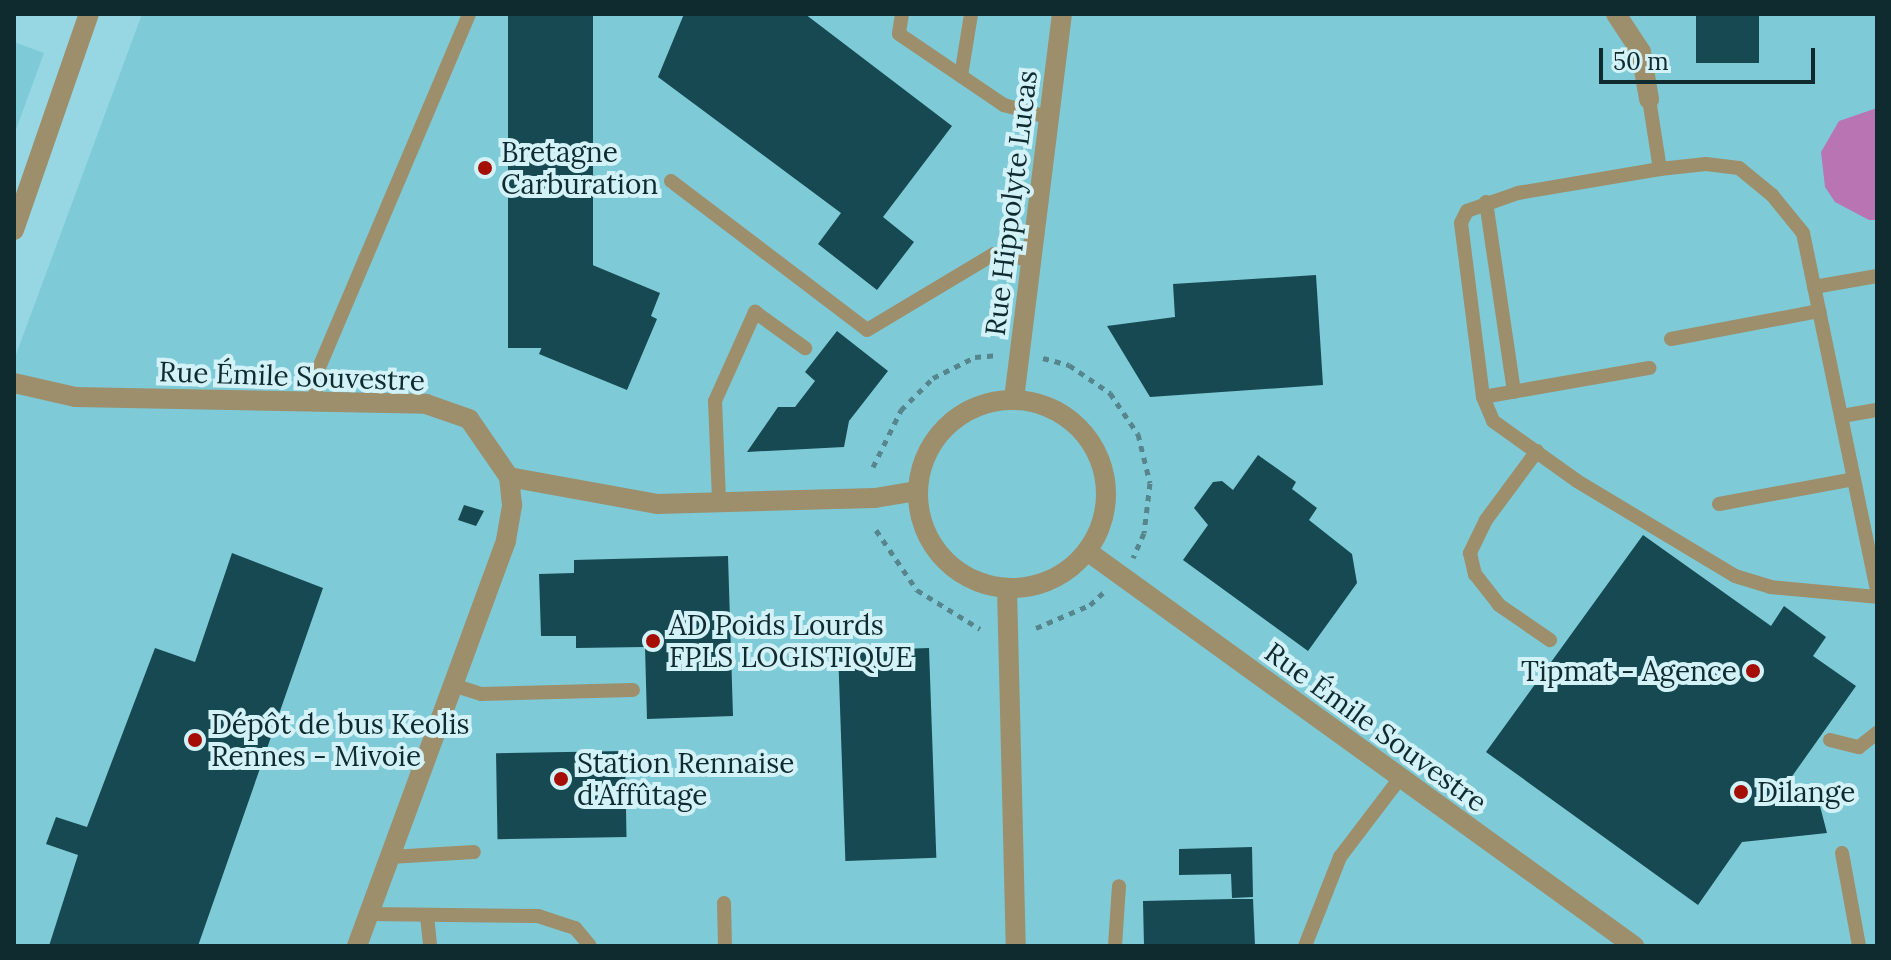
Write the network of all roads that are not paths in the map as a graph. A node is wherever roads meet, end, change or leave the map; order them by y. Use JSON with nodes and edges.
{"nodes":[{"id":1,"x":89,"y":14,"type":"edge"},
{"id":2,"x":469,"y":14,"type":"edge"},
{"id":3,"x":902,"y":14,"type":"edge"},
{"id":4,"x":971,"y":14,"type":"edge"},
{"id":5,"x":1062,"y":14,"type":"edge"},
{"id":6,"x":1616,"y":14,"type":"edge"},
{"id":7,"x":961,"y":76,"type":"junction"},
{"id":8,"x":1649,"y":99,"type":"joint"},
{"id":9,"x":1050,"y":118,"type":"junction"},
{"id":10,"x":1660,"y":169,"type":"junction"},
{"id":11,"x":671,"y":181,"type":"dead end"},
{"id":12,"x":1486,"y":202,"type":"junction"},
{"id":13,"x":14,"y":230,"type":"edge"},
{"id":14,"x":1032,"y":260,"type":"junction"},
{"id":15,"x":1877,"y":276,"type":"edge"},
{"id":16,"x":1814,"y":287,"type":"junction"},
{"id":17,"x":1819,"y":311,"type":"junction"},
{"id":18,"x":1671,"y":339,"type":"dead end"},
{"id":19,"x":805,"y":348,"type":"dead end"},
{"id":20,"x":1650,"y":368,"type":"dead end"},
{"id":21,"x":14,"y":383,"type":"edge"},
{"id":22,"x":1514,"y":392,"type":"junction"},
{"id":23,"x":1483,"y":397,"type":"junction"},
{"id":24,"x":1014,"y":399,"type":"junction"},
{"id":25,"x":315,"y":403,"type":"junction"},
{"id":26,"x":1877,"y":410,"type":"edge"},
{"id":27,"x":1842,"y":416,"type":"junction"},
{"id":28,"x":1537,"y":451,"type":"junction"},
{"id":29,"x":509,"y":477,"type":"junction"},
{"id":30,"x":1854,"y":479,"type":"junction"},
{"id":31,"x":917,"y":491,"type":"junction"},
{"id":32,"x":719,"y":500,"type":"junction"},
{"id":33,"x":1719,"y":504,"type":"dead end"},
{"id":34,"x":1087,"y":551,"type":"junction"},
{"id":35,"x":1875,"y":573,"type":"edge"},
{"id":36,"x":1007,"y":588,"type":"junction"},
{"id":37,"x":1877,"y":590,"type":"edge"},
{"id":38,"x":1877,"y":597,"type":"edge"},
{"id":39,"x":1550,"y":640,"type":"dead end"},
{"id":40,"x":453,"y":685,"type":"junction"},
{"id":41,"x":633,"y":690,"type":"dead end"},
{"id":42,"x":1877,"y":733,"type":"edge"},
{"id":43,"x":1830,"y":740,"type":"dead end"},
{"id":44,"x":1400,"y":778,"type":"junction"},
{"id":45,"x":474,"y":852,"type":"dead end"},
{"id":46,"x":1842,"y":853,"type":"dead end"},
{"id":47,"x":390,"y":857,"type":"junction"},
{"id":48,"x":1119,"y":886,"type":"dead end"},
{"id":49,"x":724,"y":903,"type":"dead end"},
{"id":50,"x":369,"y":914,"type":"junction"},
{"id":51,"x":427,"y":916,"type":"junction"},
{"id":52,"x":357,"y":946,"type":"edge"},
{"id":53,"x":430,"y":946,"type":"edge"},
{"id":54,"x":590,"y":946,"type":"edge"},
{"id":55,"x":725,"y":946,"type":"edge"},
{"id":56,"x":1016,"y":946,"type":"edge"},
{"id":57,"x":1115,"y":946,"type":"edge"},
{"id":58,"x":1305,"y":946,"type":"edge"},
{"id":59,"x":1634,"y":946,"type":"edge"},
{"id":60,"x":1859,"y":946,"type":"edge"}],
"edges":[{"from":1,"to":13,"type":"street"},
{"from":2,"to":25,"type":"lane"},
{"from":3,"to":7,"type":"lane"},
{"from":4,"to":7,"type":"lane"},
{"from":5,"to":9,"type":"street","name":"Rue Hippolyte Lucas"},
{"from":6,"to":8,"type":"street"},
{"from":7,"to":9,"type":"lane"},
{"from":8,"to":10,"type":"lane"},
{"from":9,"to":14,"type":"street","name":"Rue Hippolyte Lucas"},
{"from":10,"to":12,"type":"lane"},
{"from":10,"to":16,"type":"lane"},
{"from":11,"to":14,"type":"lane"},
{"from":12,"to":22,"type":"lane"},
{"from":12,"to":23,"type":"lane"},
{"from":14,"to":24,"type":"street","name":"Rue Hippolyte Lucas"},
{"from":15,"to":16,"type":"lane"},
{"from":16,"to":17,"type":"lane"},
{"from":17,"to":18,"type":"lane"},
{"from":17,"to":27,"type":"lane"},
{"from":19,"to":32,"type":"lane"},
{"from":20,"to":22,"type":"lane"},
{"from":21,"to":25,"type":"street","name":"Rue Émile Souvestre"},
{"from":22,"to":23,"type":"lane"},
{"from":23,"to":28,"type":"lane"},
{"from":24,"to":31,"type":"street"},
{"from":24,"to":34,"type":"street"},
{"from":25,"to":29,"type":"street","name":"Rue Émile Souvestre"},
{"from":26,"to":27,"type":"lane"},
{"from":27,"to":30,"type":"lane"},
{"from":28,"to":38,"type":"lane"},
{"from":28,"to":39,"type":"lane"},
{"from":29,"to":32,"type":"street"},
{"from":29,"to":40,"type":"street"},
{"from":30,"to":33,"type":"lane"},
{"from":30,"to":35,"type":"lane"},
{"from":31,"to":32,"type":"street"},
{"from":31,"to":36,"type":"street"},
{"from":34,"to":36,"type":"street"},
{"from":34,"to":44,"type":"street","name":"Rue Émile Souvestre"},
{"from":35,"to":37,"type":"lane"},
{"from":36,"to":56,"type":"street"},
{"from":40,"to":41,"type":"lane"},
{"from":40,"to":47,"type":"street"},
{"from":42,"to":43,"type":"lane"},
{"from":44,"to":58,"type":"lane"},
{"from":44,"to":59,"type":"street","name":"Rue Émile Souvestre"},
{"from":45,"to":47,"type":"lane"},
{"from":46,"to":60,"type":"lane"},
{"from":47,"to":50,"type":"street"},
{"from":48,"to":57,"type":"lane"},
{"from":49,"to":55,"type":"lane"},
{"from":50,"to":51,"type":"lane"},
{"from":50,"to":52,"type":"street"},
{"from":51,"to":53,"type":"lane"},
{"from":51,"to":54,"type":"lane"}]}
